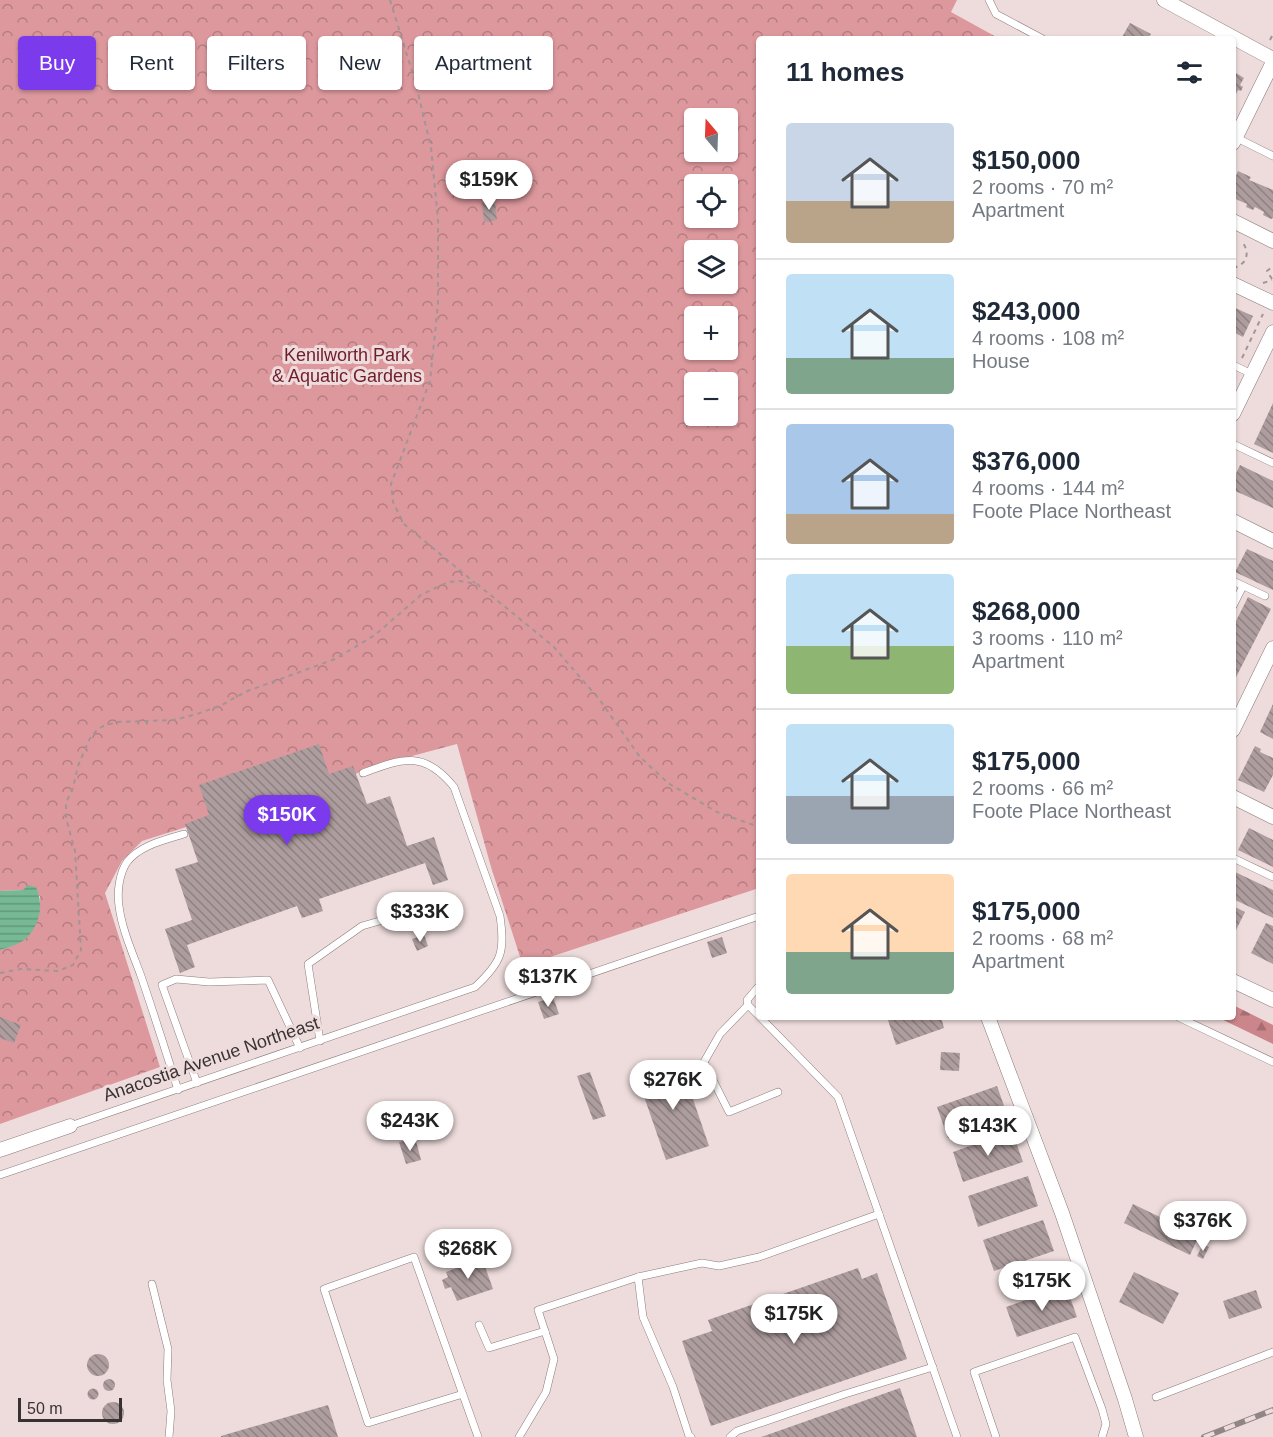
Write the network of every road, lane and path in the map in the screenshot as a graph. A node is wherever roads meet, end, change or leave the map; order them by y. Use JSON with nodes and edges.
{"nodes":[{"id":1,"x":390,"y":0,"type":"edge"},
{"id":2,"x":989,"y":0,"type":"edge"},
{"id":3,"x":1164,"y":0,"type":"edge"},
{"id":4,"x":1273,"y":34,"type":"edge"},
{"id":5,"x":1037,"y":36,"type":"edge"},
{"id":6,"x":1228,"y":36,"type":"edge"},
{"id":7,"x":1236,"y":40,"type":"edge"},
{"id":8,"x":1270,"y":40,"type":"dead end"},
{"id":9,"x":1273,"y":61,"type":"edge"},
{"id":10,"x":1236,"y":135,"type":"edge"},
{"id":11,"x":1236,"y":140,"type":"edge"},
{"id":12,"x":1273,"y":156,"type":"edge"},
{"id":13,"x":1236,"y":222,"type":"edge"},
{"id":14,"x":1237,"y":236,"type":"dead end"},
{"id":15,"x":1273,"y":241,"type":"edge"},
{"id":16,"x":1273,"y":266,"type":"edge"},
{"id":17,"x":1236,"y":267,"type":"edge"},
{"id":18,"x":1273,"y":280,"type":"edge"},
{"id":19,"x":1236,"y":286,"type":"edge"},
{"id":20,"x":1268,"y":308,"type":"edge"},
{"id":21,"x":1273,"y":332,"type":"edge"},
{"id":22,"x":1236,"y":364,"type":"edge"},
{"id":23,"x":1252,"y":374,"type":"junction"},
{"id":24,"x":1236,"y":408,"type":"edge"},
{"id":25,"x":1236,"y":445,"type":"edge"},
{"id":26,"x":1273,"y":463,"type":"edge"},
{"id":27,"x":1236,"y":522,"type":"edge"},
{"id":28,"x":1273,"y":541,"type":"edge"},
{"id":29,"x":1236,"y":582,"type":"edge"},
{"id":30,"x":477,"y":584,"type":"junction"},
{"id":31,"x":1243,"y":586,"type":"junction"},
{"id":32,"x":1265,"y":596,"type":"dead end"},
{"id":33,"x":1236,"y":600,"type":"edge"},
{"id":34,"x":1273,"y":648,"type":"edge"},
{"id":35,"x":1236,"y":724,"type":"edge"},
{"id":36,"x":363,"y":772,"type":"dead end"},
{"id":37,"x":1236,"y":798,"type":"edge"},
{"id":38,"x":1273,"y":817,"type":"edge"},
{"id":39,"x":756,"y":826,"type":"edge"},
{"id":40,"x":184,"y":834,"type":"dead end"},
{"id":41,"x":1236,"y":859,"type":"edge"},
{"id":42,"x":1273,"y":877,"type":"edge"},
{"id":43,"x":756,"y":917,"type":"edge"},
{"id":44,"x":383,"y":920,"type":"dead end"},
{"id":45,"x":0,"y":973,"type":"edge"},
{"id":46,"x":1236,"y":982,"type":"edge"},
{"id":47,"x":756,"y":990,"type":"edge"},
{"id":48,"x":1273,"y":999,"type":"edge"},
{"id":49,"x":748,"y":1005,"type":"junction"},
{"id":50,"x":756,"y":1014,"type":"edge"},
{"id":51,"x":762,"y":1020,"type":"edge"},
{"id":52,"x":989,"y":1020,"type":"edge"},
{"id":53,"x":1184,"y":1020,"type":"edge"},
{"id":54,"x":320,"y":1041,"type":"junction"},
{"id":55,"x":300,"y":1048,"type":"junction"},
{"id":56,"x":1273,"y":1062,"type":"edge"},
{"id":57,"x":197,"y":1083,"type":"junction"},
{"id":58,"x":178,"y":1090,"type":"junction"},
{"id":59,"x":778,"y":1092,"type":"dead end"},
{"id":60,"x":70,"y":1126,"type":"joint"},
{"id":61,"x":0,"y":1150,"type":"edge"},
{"id":62,"x":0,"y":1175,"type":"edge"},
{"id":63,"x":879,"y":1214,"type":"junction"},
{"id":64,"x":638,"y":1277,"type":"junction"},
{"id":65,"x":152,"y":1284,"type":"dead end"},
{"id":66,"x":479,"y":1325,"type":"dead end"},
{"id":67,"x":545,"y":1331,"type":"junction"},
{"id":68,"x":1273,"y":1352,"type":"edge"},
{"id":69,"x":933,"y":1366,"type":"junction"},
{"id":70,"x":463,"y":1394,"type":"junction"},
{"id":71,"x":1156,"y":1397,"type":"dead end"},
{"id":72,"x":169,"y":1437,"type":"edge"},
{"id":73,"x":478,"y":1437,"type":"edge"},
{"id":74,"x":519,"y":1437,"type":"edge"},
{"id":75,"x":691,"y":1437,"type":"edge"},
{"id":76,"x":730,"y":1437,"type":"edge"},
{"id":77,"x":957,"y":1437,"type":"edge"},
{"id":78,"x":996,"y":1437,"type":"edge"},
{"id":79,"x":1102,"y":1437,"type":"edge"},
{"id":80,"x":1136,"y":1437,"type":"edge"}],
"edges":[{"from":1,"to":30,"type":"path"},
{"from":2,"to":5,"type":"lane"},
{"from":3,"to":6,"type":"street"},
{"from":4,"to":8,"type":"path"},
{"from":7,"to":9,"type":"street"},
{"from":9,"to":10,"type":"street"},
{"from":11,"to":12,"type":"lane"},
{"from":13,"to":15,"type":"street"},
{"from":14,"to":17,"type":"path"},
{"from":16,"to":18,"type":"path"},
{"from":19,"to":20,"type":"street"},
{"from":20,"to":22,"type":"path"},
{"from":21,"to":23,"type":"street"},
{"from":22,"to":23,"type":"lane"},
{"from":23,"to":24,"type":"street"},
{"from":25,"to":26,"type":"lane"},
{"from":27,"to":28,"type":"street"},
{"from":29,"to":31,"type":"lane"},
{"from":30,"to":39,"type":"path"},
{"from":30,"to":45,"type":"path"},
{"from":31,"to":32,"type":"lane"},
{"from":31,"to":33,"type":"lane"},
{"from":34,"to":35,"type":"street"},
{"from":36,"to":54,"type":"lane","name":"Anacostia Avenue Northeast"},
{"from":37,"to":38,"type":"street"},
{"from":40,"to":58,"type":"lane"},
{"from":41,"to":42,"type":"lane"},
{"from":43,"to":62,"type":"lane"},
{"from":44,"to":54,"type":"lane"},
{"from":46,"to":48,"type":"street"},
{"from":47,"to":49,"type":"lane"},
{"from":49,"to":50,"type":"lane"},
{"from":49,"to":59,"type":"lane"},
{"from":51,"to":63,"type":"lane"},
{"from":52,"to":80,"type":"street"},
{"from":53,"to":56,"type":"lane"},
{"from":54,"to":55,"type":"lane","name":"Anacostia Avenue Northeast"},
{"from":55,"to":57,"type":"lane","name":"Anacostia Avenue Northeast"},
{"from":55,"to":57,"type":"lane"},
{"from":57,"to":58,"type":"lane","name":"Anacostia Avenue Northeast"},
{"from":58,"to":60,"type":"lane","name":"Anacostia Avenue Northeast"},
{"from":60,"to":61,"type":"street","name":"Anacostia Avenue Northeast"},
{"from":63,"to":64,"type":"lane"},
{"from":63,"to":69,"type":"lane"},
{"from":64,"to":67,"type":"lane"},
{"from":64,"to":75,"type":"lane"},
{"from":65,"to":72,"type":"lane"},
{"from":66,"to":67,"type":"lane"},
{"from":67,"to":74,"type":"lane"},
{"from":68,"to":71,"type":"lane"},
{"from":69,"to":76,"type":"lane"},
{"from":69,"to":77,"type":"lane"},
{"from":70,"to":70,"type":"lane"},
{"from":70,"to":73,"type":"lane"},
{"from":78,"to":79,"type":"lane"}]}
